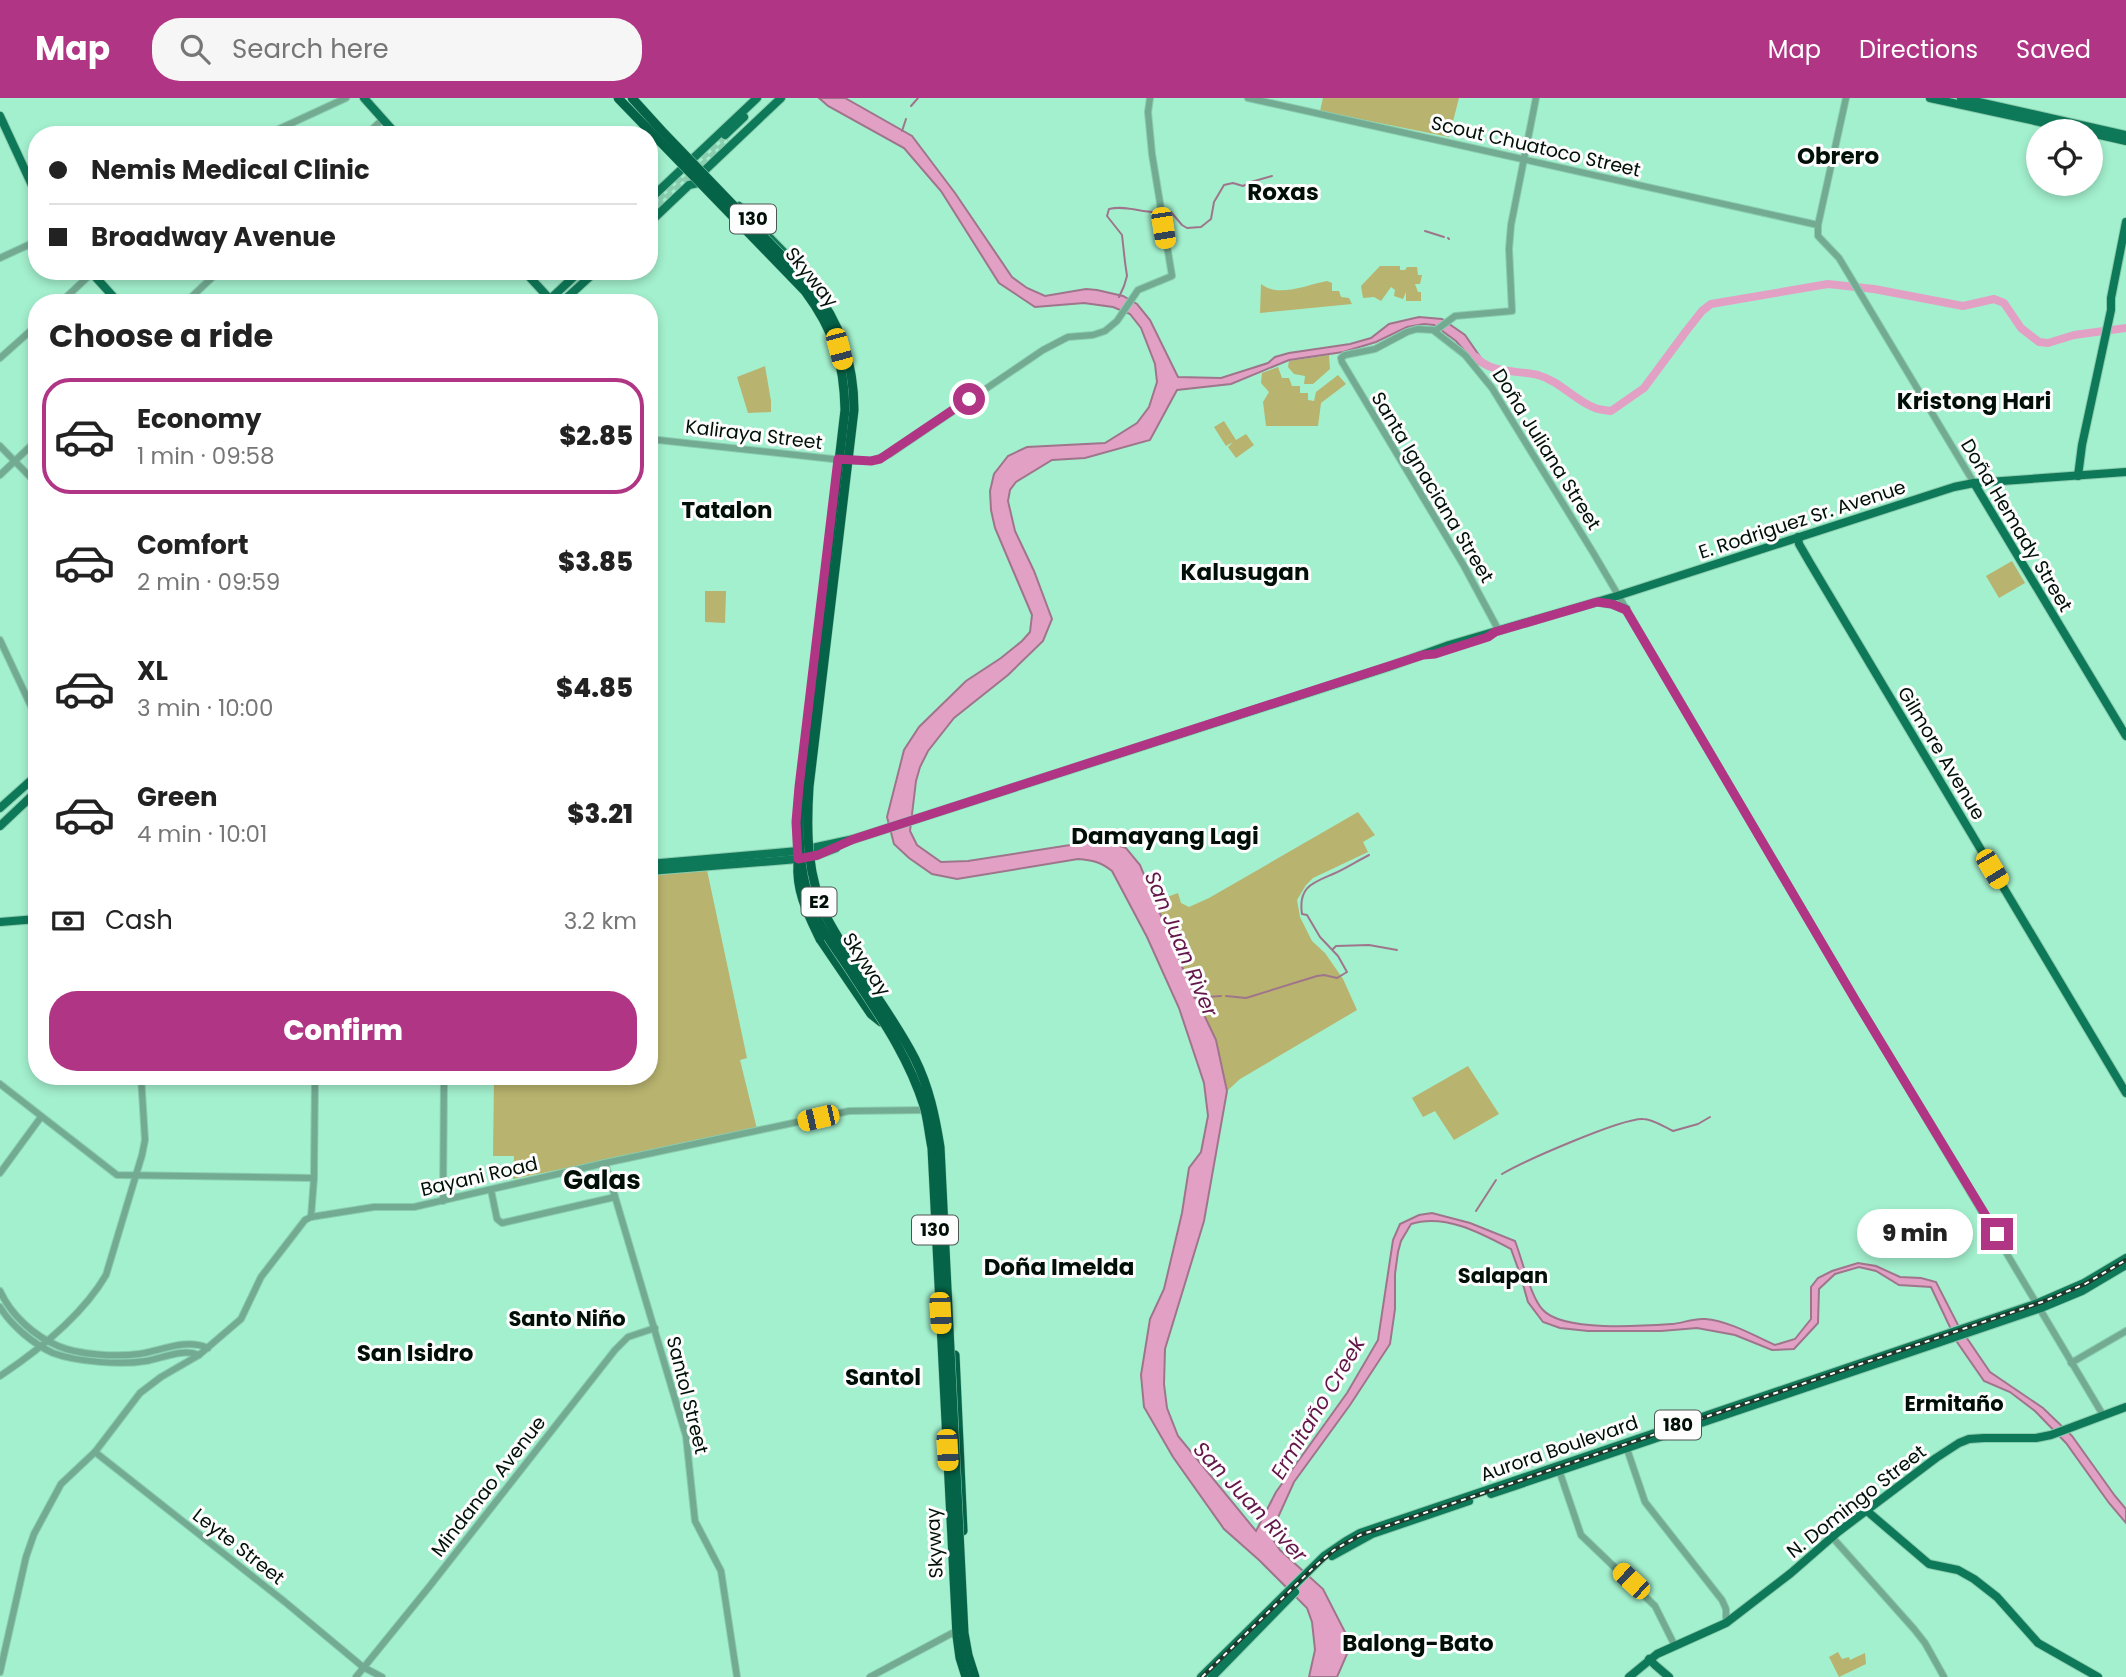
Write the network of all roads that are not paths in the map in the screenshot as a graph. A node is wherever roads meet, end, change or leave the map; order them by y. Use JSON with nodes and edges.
{"nodes":[{"id":1,"x":346,"y":98,"type":"edge"},
{"id":2,"x":364,"y":98,"type":"edge"},
{"id":3,"x":617,"y":98,"type":"edge"},
{"id":4,"x":630,"y":98,"type":"edge"},
{"id":5,"x":639,"y":98,"type":"edge"},
{"id":6,"x":757,"y":98,"type":"edge"},
{"id":7,"x":764,"y":98,"type":"edge"},
{"id":8,"x":774,"y":98,"type":"edge"},
{"id":9,"x":781,"y":98,"type":"edge"},
{"id":10,"x":1150,"y":98,"type":"edge"},
{"id":11,"x":1248,"y":98,"type":"edge"},
{"id":12,"x":1536,"y":98,"type":"edge"},
{"id":13,"x":1846,"y":98,"type":"edge"},
{"id":14,"x":1930,"y":98,"type":"edge"},
{"id":15,"x":1961,"y":98,"type":"edge"},
{"id":16,"x":0,"y":116,"type":"edge"},
{"id":17,"x":649,"y":116,"type":"junction"},
{"id":18,"x":383,"y":119,"type":"junction"},
{"id":19,"x":2039,"y":119,"type":"edge"},
{"id":20,"x":2041,"y":119,"type":"edge"},
{"id":21,"x":285,"y":126,"type":"edge"},
{"id":22,"x":376,"y":126,"type":"edge"},
{"id":23,"x":389,"y":126,"type":"edge"},
{"id":24,"x":643,"y":126,"type":"edge"},
{"id":25,"x":644,"y":126,"type":"edge"},
{"id":26,"x":657,"y":126,"type":"edge"},
{"id":27,"x":658,"y":127,"type":"edge"},
{"id":28,"x":2103,"y":131,"type":"edge"},
{"id":29,"x":2126,"y":135,"type":"edge"},
{"id":30,"x":2103,"y":136,"type":"edge"},
{"id":31,"x":658,"y":140,"type":"edge"},
{"id":32,"x":658,"y":141,"type":"edge"},
{"id":33,"x":2126,"y":141,"type":"edge"},
{"id":34,"x":693,"y":159,"type":"junction"},
{"id":35,"x":1523,"y":160,"type":"junction"},
{"id":36,"x":683,"y":168,"type":"junction"},
{"id":37,"x":704,"y":170,"type":"junction"},
{"id":38,"x":28,"y":177,"type":"edge"},
{"id":39,"x":698,"y":183,"type":"junction"},
{"id":40,"x":658,"y":192,"type":"edge"},
{"id":41,"x":742,"y":209,"type":"junction"},
{"id":42,"x":658,"y":215,"type":"edge"},
{"id":43,"x":2126,"y":222,"type":"edge"},
{"id":44,"x":1818,"y":225,"type":"junction"},
{"id":45,"x":748,"y":234,"type":"junction"},
{"id":46,"x":2125,"y":244,"type":"edge"},
{"id":47,"x":28,"y":245,"type":"edge"},
{"id":48,"x":0,"y":258,"type":"edge"},
{"id":49,"x":2124,"y":262,"type":"edge"},
{"id":50,"x":787,"y":264,"type":"junction"},
{"id":51,"x":84,"y":280,"type":"edge"},
{"id":52,"x":99,"y":280,"type":"edge"},
{"id":53,"x":209,"y":280,"type":"edge"},
{"id":54,"x":531,"y":280,"type":"edge"},
{"id":55,"x":564,"y":280,"type":"edge"},
{"id":56,"x":569,"y":280,"type":"edge"},
{"id":57,"x":579,"y":280,"type":"edge"},
{"id":58,"x":586,"y":280,"type":"edge"},
{"id":59,"x":69,"y":294,"type":"edge"},
{"id":60,"x":111,"y":294,"type":"edge"},
{"id":61,"x":195,"y":294,"type":"edge"},
{"id":62,"x":542,"y":294,"type":"edge"},
{"id":63,"x":551,"y":294,"type":"edge"},
{"id":64,"x":552,"y":294,"type":"edge"},
{"id":65,"x":565,"y":294,"type":"edge"},
{"id":66,"x":572,"y":294,"type":"edge"},
{"id":67,"x":2111,"y":310,"type":"junction"},
{"id":68,"x":1436,"y":330,"type":"junction"},
{"id":69,"x":28,"y":333,"type":"edge"},
{"id":70,"x":0,"y":358,"type":"edge"},
{"id":71,"x":658,"y":440,"type":"edge"},
{"id":72,"x":0,"y":446,"type":"edge"},
{"id":73,"x":28,"y":449,"type":"edge"},
{"id":74,"x":838,"y":459,"type":"junction"},
{"id":75,"x":15,"y":461,"type":"junction"},
{"id":76,"x":851,"y":461,"type":"junction"},
{"id":77,"x":2126,"y":472,"type":"edge"},
{"id":78,"x":0,"y":475,"type":"edge"},
{"id":79,"x":28,"y":475,"type":"edge"},
{"id":80,"x":2078,"y":475,"type":"junction"},
{"id":81,"x":1974,"y":483,"type":"junction"},
{"id":82,"x":1798,"y":537,"type":"junction"},
{"id":83,"x":1618,"y":596,"type":"junction"},
{"id":84,"x":1597,"y":602,"type":"junction"},
{"id":85,"x":1626,"y":610,"type":"junction"},
{"id":86,"x":1497,"y":632,"type":"junction"},
{"id":87,"x":0,"y":640,"type":"edge"},
{"id":88,"x":817,"y":690,"type":"junction"},
{"id":89,"x":28,"y":700,"type":"edge"},
{"id":90,"x":2126,"y":736,"type":"edge"},
{"id":91,"x":28,"y":783,"type":"edge"},
{"id":92,"x":28,"y":800,"type":"edge"},
{"id":93,"x":0,"y":808,"type":"edge"},
{"id":94,"x":0,"y":826,"type":"edge"},
{"id":95,"x":799,"y":851,"type":"junction"},
{"id":96,"x":812,"y":853,"type":"junction"},
{"id":97,"x":658,"y":863,"type":"edge"},
{"id":98,"x":658,"y":870,"type":"edge"},
{"id":99,"x":28,"y":920,"type":"edge"},
{"id":100,"x":0,"y":922,"type":"edge"},
{"id":101,"x":881,"y":1022,"type":"junction"},
{"id":102,"x":0,"y":1084,"type":"edge"},
{"id":103,"x":142,"y":1085,"type":"edge"},
{"id":104,"x":315,"y":1085,"type":"edge"},
{"id":105,"x":444,"y":1085,"type":"edge"},
{"id":106,"x":2126,"y":1093,"type":"edge"},
{"id":107,"x":923,"y":1110,"type":"junction"},
{"id":108,"x":935,"y":1111,"type":"junction"},
{"id":109,"x":41,"y":1117,"type":"junction"},
{"id":110,"x":605,"y":1163,"type":"junction"},
{"id":111,"x":0,"y":1173,"type":"edge"},
{"id":112,"x":136,"y":1175,"type":"junction"},
{"id":113,"x":314,"y":1178,"type":"junction"},
{"id":114,"x":491,"y":1190,"type":"junction"},
{"id":115,"x":615,"y":1196,"type":"junction"},
{"id":116,"x":443,"y":1201,"type":"junction"},
{"id":117,"x":311,"y":1217,"type":"junction"},
{"id":118,"x":2126,"y":1258,"type":"edge"},
{"id":119,"x":2126,"y":1265,"type":"edge"},
{"id":120,"x":946,"y":1269,"type":"junction"},
{"id":121,"x":0,"y":1292,"type":"edge"},
{"id":122,"x":2039,"y":1305,"type":"junction"},
{"id":123,"x":0,"y":1307,"type":"edge"},
{"id":124,"x":655,"y":1328,"type":"junction"},
{"id":125,"x":2126,"y":1331,"type":"edge"},
{"id":126,"x":49,"y":1341,"type":"junction"},
{"id":127,"x":42,"y":1346,"type":"junction"},
{"id":128,"x":208,"y":1348,"type":"junction"},
{"id":129,"x":200,"y":1355,"type":"junction"},
{"id":130,"x":2071,"y":1363,"type":"junction"},
{"id":131,"x":0,"y":1376,"type":"edge"},
{"id":132,"x":2126,"y":1407,"type":"edge"},
{"id":133,"x":2104,"y":1415,"type":"junction"},
{"id":134,"x":959,"y":1428,"type":"junction"},
{"id":135,"x":1625,"y":1446,"type":"junction"},
{"id":136,"x":94,"y":1452,"type":"junction"},
{"id":137,"x":957,"y":1458,"type":"junction"},
{"id":138,"x":1558,"y":1468,"type":"junction"},
{"id":139,"x":1867,"y":1511,"type":"junction"},
{"id":140,"x":1832,"y":1537,"type":"junction"},
{"id":141,"x":963,"y":1566,"type":"junction"},
{"id":142,"x":1726,"y":1623,"type":"junction"},
{"id":143,"x":967,"y":1625,"type":"junction"},
{"id":144,"x":953,"y":1632,"type":"junction"},
{"id":145,"x":1249,"y":1634,"type":"junction"},
{"id":146,"x":1675,"y":1646,"type":"junction"},
{"id":147,"x":1649,"y":1659,"type":"junction"},
{"id":148,"x":363,"y":1667,"type":"junction"},
{"id":149,"x":0,"y":1672,"type":"edge"},
{"id":150,"x":356,"y":1677,"type":"edge"},
{"id":151,"x":382,"y":1677,"type":"edge"},
{"id":152,"x":737,"y":1677,"type":"edge"},
{"id":153,"x":870,"y":1677,"type":"edge"},
{"id":154,"x":964,"y":1677,"type":"edge"},
{"id":155,"x":976,"y":1677,"type":"edge"},
{"id":156,"x":1201,"y":1677,"type":"edge"},
{"id":157,"x":1212,"y":1677,"type":"edge"},
{"id":158,"x":1629,"y":1677,"type":"edge"},
{"id":159,"x":1669,"y":1677,"type":"edge"},
{"id":160,"x":1944,"y":1677,"type":"edge"},
{"id":161,"x":2098,"y":1677,"type":"edge"}],
"edges":[{"from":1,"to":21,"type":"street"},
{"from":2,"to":18,"type":"main road"},
{"from":3,"to":24,"type":"main road","number":"130"},
{"from":3,"to":25,"type":"highway","name":"Skyway","number":"E2","bridge":true},
{"from":4,"to":17,"type":"highway"},
{"from":4,"to":26,"type":"highway","name":"Skyway","number":"E2","bridge":true},
{"from":5,"to":17,"type":"main road","number":"130"},
{"from":6,"to":34,"type":"main road"},
{"from":7,"to":8,"type":"main road"},
{"from":9,"to":37,"type":"main road"},
{"from":10,"to":76,"type":"street","name":"Kaliraya Street"},
{"from":11,"to":35,"type":"street","name":"Scout Chuatoco Street"},
{"from":12,"to":35,"type":"street"},
{"from":13,"to":44,"type":"street"},
{"from":14,"to":19,"type":"main road"},
{"from":15,"to":20,"type":"main road"},
{"from":16,"to":38,"type":"main road"},
{"from":17,"to":34,"type":"main road","number":"130"},
{"from":18,"to":22,"type":"street"},
{"from":18,"to":23,"type":"main road"},
{"from":27,"to":88,"type":"highway","name":"Skyway","number":"E2","bridge":true},
{"from":28,"to":29,"type":"main road"},
{"from":30,"to":33,"type":"main road"},
{"from":31,"to":88,"type":"highway","name":"Skyway","number":"E2","bridge":true},
{"from":32,"to":36,"type":"main road","number":"130"},
{"from":34,"to":36,"type":"main road"},
{"from":34,"to":37,"type":"main road","number":"130"},
{"from":35,"to":44,"type":"street","name":"Scout Chuatoco Street"},
{"from":35,"to":68,"type":"street"},
{"from":36,"to":37,"type":"main road"},
{"from":36,"to":39,"type":"main road","number":"130"},
{"from":36,"to":40,"type":"main road"},
{"from":37,"to":41,"type":"main road","number":"130"},
{"from":39,"to":42,"type":"main road"},
{"from":39,"to":45,"type":"main road","number":"130"},
{"from":41,"to":50,"type":"highway"},
{"from":41,"to":76,"type":"main road","number":"130"},
{"from":43,"to":46,"type":"main road"},
{"from":44,"to":81,"type":"street","name":"Doña Hemady Street"},
{"from":45,"to":50,"type":"highway"},
{"from":45,"to":74,"type":"main road","number":"130"},
{"from":46,"to":49,"type":"main road"},
{"from":46,"to":67,"type":"main road"},
{"from":47,"to":48,"type":"street"},
{"from":49,"to":67,"type":"main road"},
{"from":50,"to":88,"type":"highway","bridge":true},
{"from":50,"to":88,"type":"highway","bridge":true},
{"from":51,"to":59,"type":"street"},
{"from":52,"to":60,"type":"main road"},
{"from":53,"to":61,"type":"street"},
{"from":54,"to":62,"type":"main road"},
{"from":55,"to":63,"type":"main road"},
{"from":56,"to":64,"type":"main road"},
{"from":57,"to":65,"type":"main road"},
{"from":58,"to":66,"type":"main road"},
{"from":67,"to":80,"type":"main road"},
{"from":68,"to":83,"type":"street","name":"Doña Juliana Street"},
{"from":68,"to":86,"type":"street","name":"Santa Ignaciana Street"},
{"from":69,"to":70,"type":"street"},
{"from":71,"to":74,"type":"street","name":"Kaliraya Street"},
{"from":72,"to":75,"type":"street"},
{"from":73,"to":75,"type":"street"},
{"from":74,"to":76,"type":"street","name":"Kaliraya Street"},
{"from":74,"to":95,"type":"main road","number":"130"},
{"from":75,"to":78,"type":"street"},
{"from":75,"to":79,"type":"street"},
{"from":76,"to":96,"type":"main road","number":"130"},
{"from":77,"to":80,"type":"main road","name":"E. Rodriguez Sr. Avenue"},
{"from":80,"to":81,"type":"main road","name":"E. Rodriguez Sr. Avenue"},
{"from":81,"to":82,"type":"main road","name":"E. Rodriguez Sr. Avenue"},
{"from":81,"to":90,"type":"main road","name":"Doña Hemady Street"},
{"from":82,"to":83,"type":"main road","name":"E. Rodriguez Sr. Avenue"},
{"from":82,"to":106,"type":"main road","name":"Gilmore Avenue"},
{"from":83,"to":84,"type":"main road","name":"E. Rodriguez Sr. Avenue"},
{"from":83,"to":85,"type":"street","name":"Doña Juliana Street"},
{"from":84,"to":85,"type":"main road"},
{"from":84,"to":86,"type":"main road","name":"E. Rodriguez Sr. Avenue"},
{"from":85,"to":122,"type":"street","name":"Doña Juliana Street"},
{"from":86,"to":96,"type":"main road","name":"E. Rodriguez Sr. Avenue"},
{"from":87,"to":89,"type":"street"},
{"from":88,"to":95,"type":"highway","name":"Skyway","number":"E2","bridge":true},
{"from":88,"to":120,"type":"highway","name":"Skyway","number":"E2","bridge":true},
{"from":91,"to":93,"type":"main road"},
{"from":92,"to":94,"type":"main road"},
{"from":95,"to":96,"type":"main road","name":"E. Rodriguez Sr. Avenue"},
{"from":95,"to":97,"type":"main road","name":"E. Rodriguez Sr. Avenue"},
{"from":95,"to":98,"type":"main road","name":"E. Rodriguez Sr. Avenue"},
{"from":95,"to":101,"type":"main road","number":"130"},
{"from":95,"to":101,"type":"highway","bridge":true},
{"from":95,"to":154,"type":"highway","name":"Skyway","number":"E2","bridge":true},
{"from":96,"to":108,"type":"main road","number":"130"},
{"from":99,"to":100,"type":"main road"},
{"from":101,"to":107,"type":"main road","number":"130"},
{"from":102,"to":109,"type":"street"},
{"from":103,"to":112,"type":"street"},
{"from":104,"to":113,"type":"street"},
{"from":105,"to":116,"type":"street"},
{"from":107,"to":108,"type":"street","name":"Bayani Road"},
{"from":107,"to":110,"type":"street","name":"Bayani Road"},
{"from":107,"to":144,"type":"main road","number":"130"},
{"from":108,"to":137,"type":"main road","number":"130"},
{"from":109,"to":111,"type":"street"},
{"from":109,"to":112,"type":"street"},
{"from":110,"to":114,"type":"street","name":"Bayani Road"},
{"from":110,"to":115,"type":"street","name":"Santol Street"},
{"from":112,"to":113,"type":"street"},
{"from":112,"to":126,"type":"street"},
{"from":113,"to":117,"type":"street"},
{"from":114,"to":115,"type":"street"},
{"from":114,"to":116,"type":"street","name":"Bayani Road"},
{"from":115,"to":124,"type":"street","name":"Santol Street"},
{"from":116,"to":117,"type":"street","name":"Bayani Road"},
{"from":117,"to":128,"type":"street"},
{"from":118,"to":122,"type":"main road","name":"Aurora Boulevard","number":"180"},
{"from":119,"to":122,"type":"main road","name":"Aurora Boulevard","number":"180"},
{"from":120,"to":134,"type":"highway","bridge":true},
{"from":120,"to":155,"type":"highway","name":"Skyway","number":"E2","bridge":true},
{"from":121,"to":126,"type":"street"},
{"from":122,"to":130,"type":"street","name":"Doña Juliana Street"},
{"from":122,"to":135,"type":"main road","name":"Aurora Boulevard","number":"180"},
{"from":123,"to":127,"type":"street"},
{"from":124,"to":148,"type":"street","name":"Mindanao Avenue"},
{"from":124,"to":152,"type":"street","name":"Santol Street"},
{"from":125,"to":130,"type":"street"},
{"from":126,"to":127,"type":"street"},
{"from":126,"to":128,"type":"street"},
{"from":127,"to":129,"type":"street"},
{"from":127,"to":131,"type":"street"},
{"from":128,"to":129,"type":"street"},
{"from":129,"to":136,"type":"street"},
{"from":130,"to":133,"type":"street","name":"Doña Juliana Street"},
{"from":132,"to":133,"type":"main road","name":"N. Domingo Street"},
{"from":133,"to":139,"type":"main road","name":"N. Domingo Street"},
{"from":134,"to":137,"type":"highway","bridge":true},
{"from":134,"to":141,"type":"highway","bridge":true},
{"from":135,"to":138,"type":"main road","name":"Aurora Boulevard","number":"180"},
{"from":135,"to":142,"type":"street"},
{"from":136,"to":148,"type":"street","name":"Leyte Street"},
{"from":136,"to":149,"type":"street"},
{"from":137,"to":141,"type":"main road","number":"130"},
{"from":138,"to":145,"type":"main road","name":"Aurora Boulevard","number":"180"},
{"from":138,"to":146,"type":"street"},
{"from":139,"to":140,"type":"main road","name":"N. Domingo Street"},
{"from":139,"to":161,"type":"main road"},
{"from":140,"to":142,"type":"main road","name":"N. Domingo Street"},
{"from":140,"to":160,"type":"street"},
{"from":141,"to":143,"type":"main road","number":"130"},
{"from":142,"to":146,"type":"main road","name":"N. Domingo Street"},
{"from":143,"to":144,"type":"street"},
{"from":143,"to":155,"type":"main road","number":"130"},
{"from":144,"to":153,"type":"street"},
{"from":144,"to":154,"type":"main road","number":"130"},
{"from":145,"to":156,"type":"main road","name":"Aurora Boulevard","number":"180"},
{"from":145,"to":157,"type":"main road","name":"Aurora Boulevard","number":"180"},
{"from":146,"to":147,"type":"main road","name":"N. Domingo Street"},
{"from":147,"to":158,"type":"main road","name":"N. Domingo Street"},
{"from":147,"to":159,"type":"main road"},
{"from":148,"to":150,"type":"street","name":"Mindanao Avenue"},
{"from":148,"to":151,"type":"street","name":"Leyte Street"}]}
